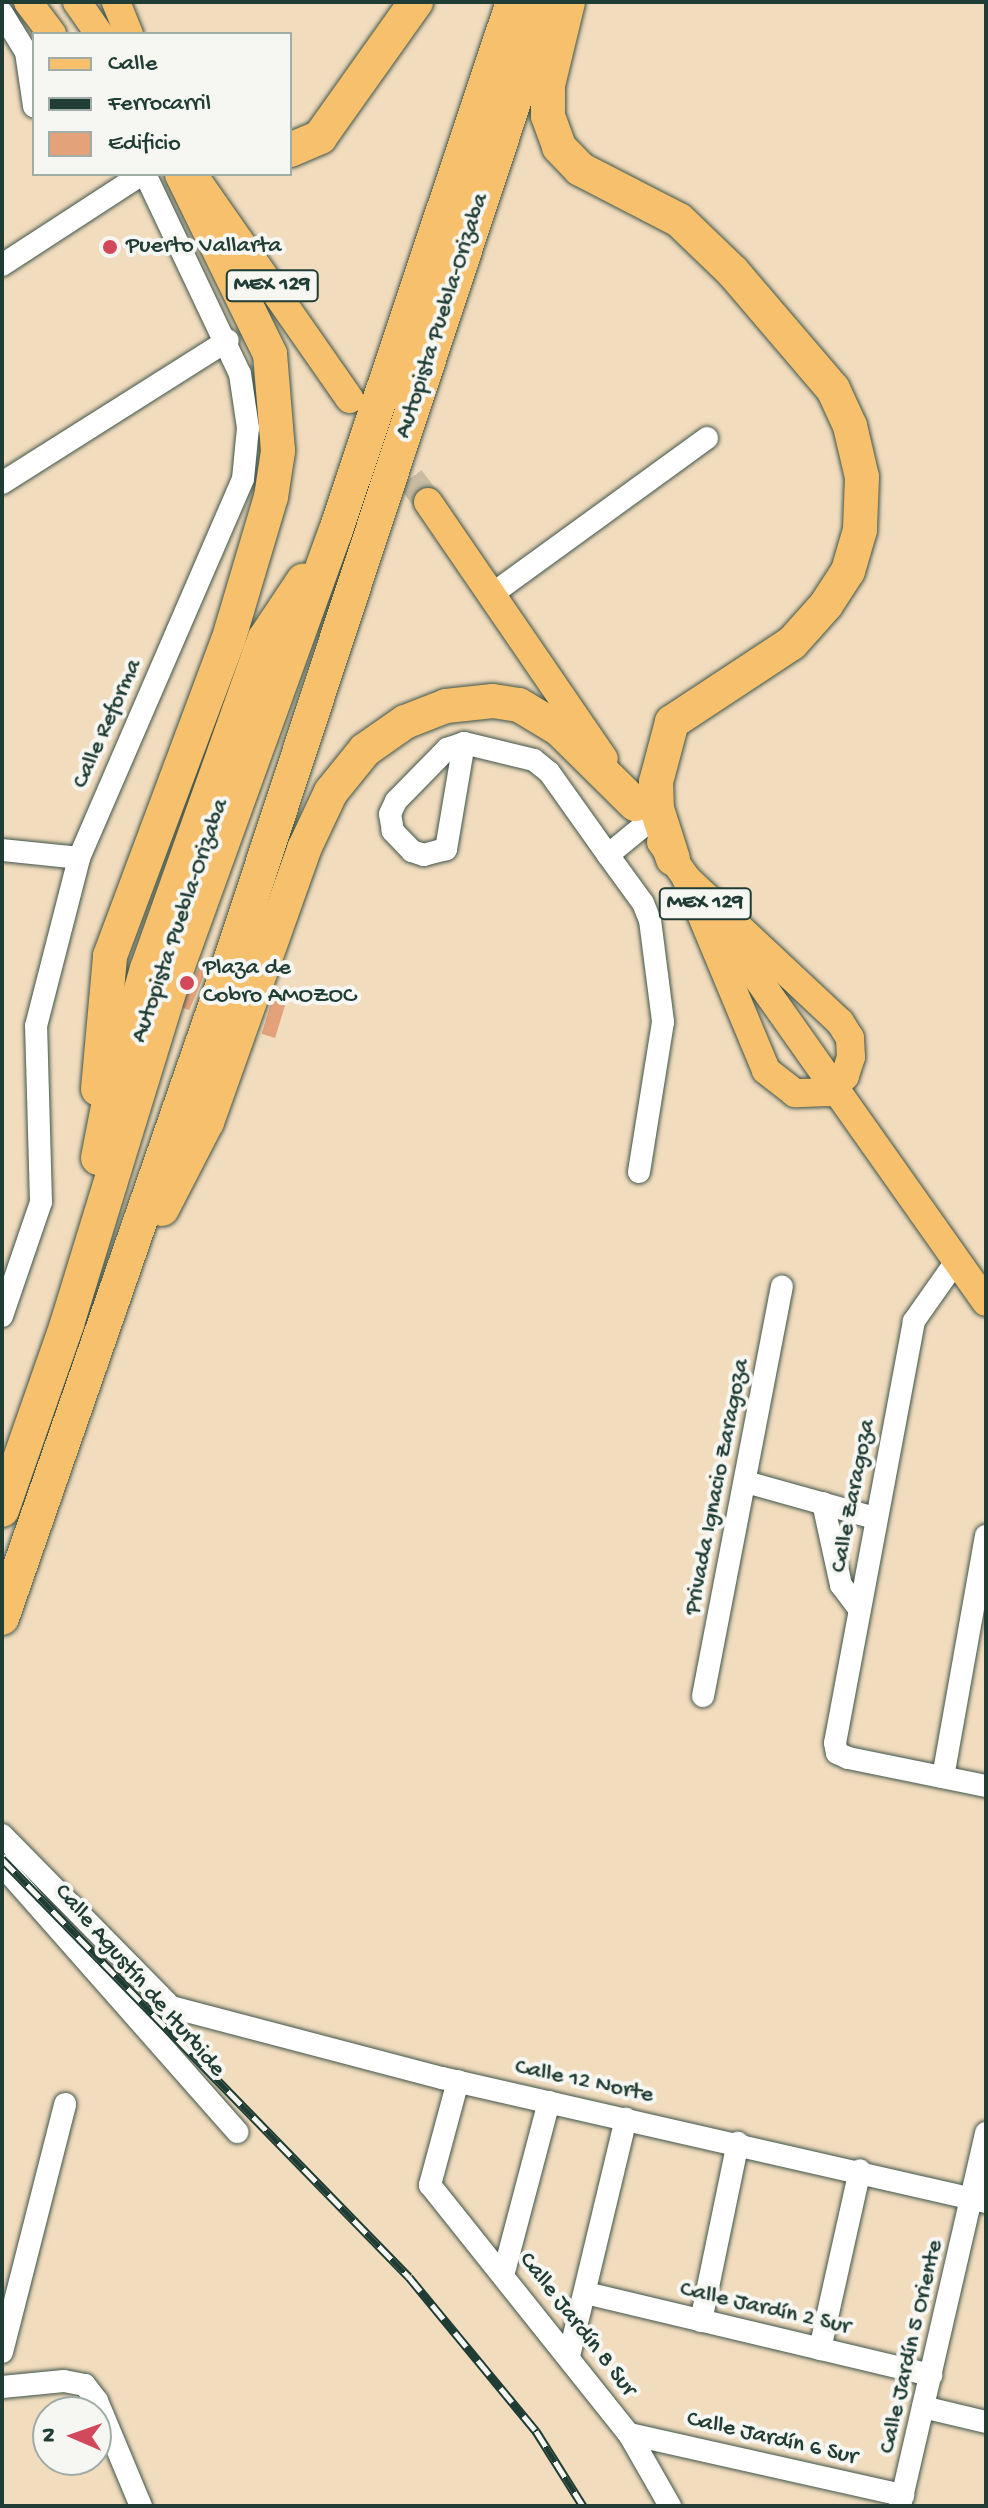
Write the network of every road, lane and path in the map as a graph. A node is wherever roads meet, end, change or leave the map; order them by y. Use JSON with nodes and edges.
{"nodes":[{"id":1,"x":28,"y":2,"type":"edge"},
{"id":2,"x":77,"y":2,"type":"edge"},
{"id":3,"x":116,"y":2,"type":"edge"},
{"id":4,"x":416,"y":2,"type":"edge"},
{"id":5,"x":513,"y":2,"type":"edge"},
{"id":6,"x":547,"y":2,"type":"edge"},
{"id":7,"x":568,"y":2,"type":"edge"},
{"id":8,"x":2,"y":13,"type":"edge"},
{"id":9,"x":50,"y":32,"type":"edge"},
{"id":10,"x":98,"y":32,"type":"edge"},
{"id":11,"x":128,"y":32,"type":"edge"},
{"id":12,"x":11,"y":43,"type":"edge"},
{"id":13,"x":32,"y":101,"type":"edge"},
{"id":14,"x":292,"y":149,"type":"edge"},
{"id":15,"x":140,"y":176,"type":"edge"},
{"id":16,"x":144,"y":176,"type":"edge"},
{"id":17,"x":183,"y":176,"type":"edge"},
{"id":18,"x":194,"y":176,"type":"edge"},
{"id":19,"x":2,"y":265,"type":"edge"},
{"id":20,"x":228,"y":340,"type":"junction"},
{"id":21,"x":350,"y":399,"type":"dead end"},
{"id":22,"x":707,"y":438,"type":"dead end"},
{"id":23,"x":2,"y":483,"type":"edge"},
{"id":24,"x":428,"y":502,"type":"tunnel mouth"},
{"id":25,"x":335,"y":533,"type":"junction"},
{"id":26,"x":491,"y":595,"type":"junction"},
{"id":27,"x":340,"y":630,"type":"junction"},
{"id":28,"x":265,"y":638,"type":"junction"},
{"id":29,"x":464,"y":743,"type":"junction"},
{"id":30,"x":641,"y":813,"type":"junction"},
{"id":31,"x":2,"y":850,"type":"edge"},
{"id":32,"x":608,"y":855,"type":"junction"},
{"id":33,"x":79,"y":858,"type":"junction"},
{"id":34,"x":679,"y":868,"type":"junction"},
{"id":35,"x":835,"y":1086,"type":"junction"},
{"id":36,"x":98,"y":1089,"type":"junction"},
{"id":37,"x":639,"y":1172,"type":"dead end"},
{"id":38,"x":957,"y":1260,"type":"junction"},
{"id":39,"x":782,"y":1287,"type":"dead end"},
{"id":40,"x":986,"y":1302,"type":"edge"},
{"id":41,"x":2,"y":1316,"type":"edge"},
{"id":42,"x":67,"y":1324,"type":"junction"},
{"id":43,"x":83,"y":1380,"type":"junction"},
{"id":44,"x":746,"y":1482,"type":"junction"},
{"id":45,"x":823,"y":1503,"type":"junction"},
{"id":46,"x":2,"y":1510,"type":"edge"},
{"id":47,"x":875,"y":1518,"type":"junction"},
{"id":48,"x":986,"y":1536,"type":"edge"},
{"id":49,"x":859,"y":1609,"type":"junction"},
{"id":50,"x":2,"y":1618,"type":"edge"},
{"id":51,"x":703,"y":1696,"type":"dead end"},
{"id":52,"x":943,"y":1777,"type":"junction"},
{"id":53,"x":986,"y":1786,"type":"edge"},
{"id":54,"x":2,"y":1835,"type":"edge"},
{"id":55,"x":2,"y":1865,"type":"edge"},
{"id":56,"x":458,"y":2081,"type":"junction"},
{"id":57,"x":549,"y":2102,"type":"junction"},
{"id":58,"x":65,"y":2104,"type":"dead end"},
{"id":59,"x":626,"y":2119,"type":"junction"},
{"id":60,"x":237,"y":2132,"type":"dead end"},
{"id":61,"x":986,"y":2133,"type":"edge"},
{"id":62,"x":738,"y":2143,"type":"junction"},
{"id":63,"x":860,"y":2170,"type":"junction"},
{"id":64,"x":980,"y":2201,"type":"edge"},
{"id":65,"x":504,"y":2272,"type":"junction"},
{"id":66,"x":586,"y":2293,"type":"junction"},
{"id":67,"x":701,"y":2321,"type":"junction"},
{"id":68,"x":820,"y":2349,"type":"junction"},
{"id":69,"x":2,"y":2352,"type":"edge"},
{"id":70,"x":569,"y":2356,"type":"junction"},
{"id":71,"x":931,"y":2375,"type":"junction"},
{"id":72,"x":2,"y":2387,"type":"edge"},
{"id":73,"x":923,"y":2407,"type":"junction"},
{"id":74,"x":986,"y":2422,"type":"edge"},
{"id":75,"x":629,"y":2434,"type":"junction"},
{"id":76,"x":902,"y":2501,"type":"edge"},
{"id":77,"x":141,"y":2506,"type":"edge"},
{"id":78,"x":670,"y":2506,"type":"edge"}],
"edges":[{"from":1,"to":9,"type":"main road"},
{"from":2,"to":10,"type":"main road"},
{"from":3,"to":11,"type":"main road"},
{"from":4,"to":14,"type":"highway"},
{"from":5,"to":25,"type":"highway","name":"Autopista Puebla-Orizaba"},
{"from":6,"to":27,"type":"highway","name":"Autopista Puebla-Orizaba"},
{"from":7,"to":34,"type":"highway"},
{"from":8,"to":12,"type":"street"},
{"from":12,"to":13,"type":"street"},
{"from":15,"to":19,"type":"street"},
{"from":16,"to":20,"type":"street","name":"Calle Reforma"},
{"from":17,"to":36,"type":"highway"},
{"from":18,"to":21,"type":"main road","number":"MEX 129"},
{"from":20,"to":23,"type":"street"},
{"from":20,"to":33,"type":"street","name":"Calle Reforma"},
{"from":22,"to":26,"type":"street"},
{"from":24,"to":26,"type":"main road","number":"MEX 129"},
{"from":25,"to":28,"type":"highway","name":"Autopista Puebla-Orizaba"},
{"from":25,"to":42,"type":"highway","name":"Autopista Puebla-Orizaba"},
{"from":26,"to":30,"type":"main road","number":"MEX 129"},
{"from":27,"to":43,"type":"highway","name":"Autopista Puebla-Orizaba"},
{"from":27,"to":43,"type":"highway","name":"Autopista Puebla-Orizaba"},
{"from":28,"to":36,"type":"highway","name":"Autopista Puebla-Orizaba"},
{"from":28,"to":42,"type":"highway","name":"Autopista Puebla-Orizaba"},
{"from":29,"to":29,"type":"street"},
{"from":29,"to":32,"type":"street"},
{"from":30,"to":32,"type":"street"},
{"from":30,"to":34,"type":"main road","number":"MEX 129"},
{"from":30,"to":43,"type":"highway"},
{"from":31,"to":33,"type":"street"},
{"from":32,"to":37,"type":"street"},
{"from":33,"to":41,"type":"street","name":"Calle Reforma"},
{"from":34,"to":35,"type":"main road","number":"MEX 129"},
{"from":34,"to":35,"type":"main road"},
{"from":34,"to":35,"type":"main road"},
{"from":35,"to":38,"type":"main road","number":"MEX 129"},
{"from":36,"to":42,"type":"highway","name":"Autopista Puebla-Orizaba"},
{"from":38,"to":40,"type":"main road","number":"MEX 129"},
{"from":38,"to":47,"type":"street","name":"Calle Zaragoza"},
{"from":39,"to":44,"type":"street","name":"Privada Ignacio Zaragoza"},
{"from":42,"to":46,"type":"highway","name":"Autopista Puebla-Orizaba"},
{"from":43,"to":50,"type":"highway","name":"Autopista Puebla-Orizaba"},
{"from":44,"to":45,"type":"street"},
{"from":44,"to":51,"type":"street","name":"Privada Ignacio Zaragoza"},
{"from":45,"to":47,"type":"street"},
{"from":45,"to":49,"type":"street"},
{"from":47,"to":49,"type":"street","name":"Calle Zaragoza"},
{"from":48,"to":52,"type":"street"},
{"from":49,"to":52,"type":"street","name":"Calle Zaragoza"},
{"from":52,"to":53,"type":"street"},
{"from":54,"to":56,"type":"street","name":"Calle 12 Norte"},
{"from":55,"to":60,"type":"street","name":"Calle Agustín de Iturbide"},
{"from":56,"to":57,"type":"street","name":"Calle 12 Norte"},
{"from":56,"to":65,"type":"street","name":"Calle Jardín 8 Sur"},
{"from":57,"to":59,"type":"street","name":"Calle 12 Norte"},
{"from":57,"to":65,"type":"street"},
{"from":58,"to":69,"type":"street"},
{"from":59,"to":62,"type":"street","name":"Calle 12 Norte"},
{"from":59,"to":66,"type":"street"},
{"from":61,"to":64,"type":"street","name":"Calle Jardín 5 Oriente"},
{"from":62,"to":63,"type":"street","name":"Calle 12 Norte"},
{"from":62,"to":67,"type":"street"},
{"from":63,"to":64,"type":"street","name":"Calle 12 Norte"},
{"from":63,"to":68,"type":"street"},
{"from":64,"to":71,"type":"street","name":"Calle Jardín 5 Oriente"},
{"from":65,"to":70,"type":"street","name":"Calle Jardín 8 Sur"},
{"from":66,"to":67,"type":"street","name":"Calle Jardín 2 Sur"},
{"from":66,"to":70,"type":"street"},
{"from":67,"to":68,"type":"street","name":"Calle Jardín 2 Sur"},
{"from":68,"to":71,"type":"street","name":"Calle Jardín 2 Sur"},
{"from":70,"to":75,"type":"street","name":"Calle Jardín 8 Sur"},
{"from":71,"to":73,"type":"street","name":"Calle Jardín 5 Oriente"},
{"from":72,"to":77,"type":"street"},
{"from":73,"to":74,"type":"street"},
{"from":73,"to":76,"type":"street","name":"Calle Jardín 5 Oriente"},
{"from":75,"to":76,"type":"street","name":"Calle Jardín 6 Sur"},
{"from":75,"to":78,"type":"street","name":"Calle Jardín 8 Sur"}]}
